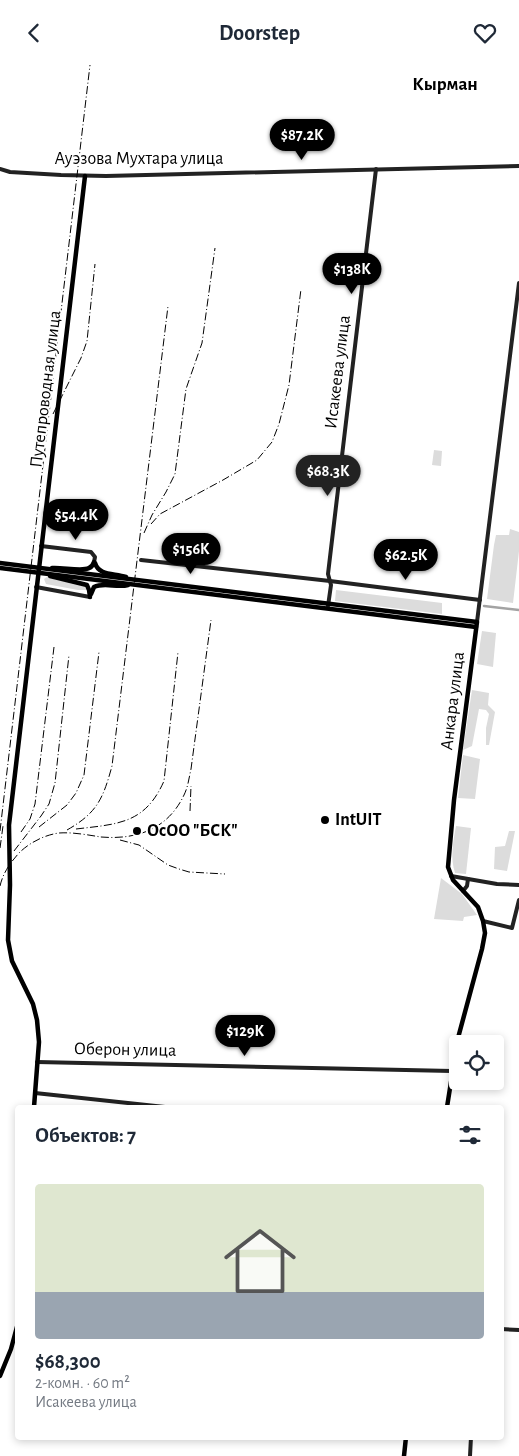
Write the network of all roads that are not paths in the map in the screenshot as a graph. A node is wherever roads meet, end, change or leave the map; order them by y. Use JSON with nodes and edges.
{"nodes":[{"id":1,"x":519,"y":166,"type":"edge"},
{"id":2,"x":0,"y":169,"type":"edge"},
{"id":3,"x":376,"y":169,"type":"junction"},
{"id":4,"x":85,"y":176,"type":"junction"},
{"id":5,"x":519,"y":283,"type":"edge"},
{"id":6,"x":41,"y":548,"type":"junction"},
{"id":7,"x":95,"y":560,"type":"junction"},
{"id":8,"x":141,"y":560,"type":"dead end"},
{"id":9,"x":0,"y":563,"type":"edge"},
{"id":10,"x":0,"y":568,"type":"edge"},
{"id":11,"x":45,"y":571,"type":"junction"},
{"id":12,"x":131,"y":582,"type":"junction"},
{"id":13,"x":36,"y":585,"type":"junction"},
{"id":14,"x":331,"y":585,"type":"junction"},
{"id":15,"x":90,"y":597,"type":"junction"},
{"id":16,"x":480,"y":601,"type":"junction"},
{"id":17,"x":328,"y":606,"type":"junction"},
{"id":18,"x":476,"y":624,"type":"junction"},
{"id":19,"x":451,"y":875,"type":"junction"},
{"id":20,"x":468,"y":879,"type":"junction"},
{"id":21,"x":518,"y":885,"type":"edge"},
{"id":22,"x":464,"y":891,"type":"junction"},
{"id":23,"x":519,"y":900,"type":"edge"},
{"id":24,"x":483,"y":921,"type":"junction"},
{"id":25,"x":459,"y":1035,"type":"edge"},
{"id":26,"x":37,"y":1062,"type":"junction"},
{"id":27,"x":449,"y":1071,"type":"edge"},
{"id":28,"x":449,"y":1090,"type":"edge"},
{"id":29,"x":35,"y":1093,"type":"junction"},
{"id":30,"x":34,"y":1105,"type":"edge"},
{"id":31,"x":146,"y":1105,"type":"edge"},
{"id":32,"x":447,"y":1105,"type":"edge"},
{"id":33,"x":504,"y":1329,"type":"edge"},
{"id":34,"x":519,"y":1330,"type":"edge"},
{"id":35,"x":15,"y":1334,"type":"edge"},
{"id":36,"x":0,"y":1376,"type":"edge"},
{"id":37,"x":406,"y":1440,"type":"edge"},
{"id":38,"x":471,"y":1440,"type":"edge"},
{"id":39,"x":404,"y":1456,"type":"edge"},
{"id":40,"x":470,"y":1456,"type":"edge"}],
"edges":[{"from":1,"to":3,"type":"street","name":"Ауэзова Мухтара улица"},
{"from":2,"to":4,"type":"street","name":"Ауэзова Мухтара улица"},
{"from":3,"to":4,"type":"street","name":"Ауэзова Мухтара улица"},
{"from":3,"to":14,"type":"street","name":"Исакеева улица"},
{"from":4,"to":6,"type":"main road","name":"Путепроводная улица"},
{"from":5,"to":16,"type":"street","name":"Анкара улица"},
{"from":6,"to":7,"type":"street"},
{"from":6,"to":13,"type":"main road","name":"Путепроводная улица"},
{"from":7,"to":11,"type":"main road"},
{"from":7,"to":12,"type":"main road"},
{"from":8,"to":14,"type":"street"},
{"from":9,"to":11,"type":"main road"},
{"from":10,"to":11,"type":"main road"},
{"from":11,"to":12,"type":"main road"},
{"from":11,"to":15,"type":"main road"},
{"from":12,"to":15,"type":"main road"},
{"from":12,"to":17,"type":"main road"},
{"from":13,"to":15,"type":"street"},
{"from":13,"to":26,"type":"main road","name":"Путепроводная улица"},
{"from":14,"to":16,"type":"street"},
{"from":14,"to":17,"type":"street","name":"Исакеева улица"},
{"from":16,"to":18,"type":"street","name":"Анкара улица"},
{"from":17,"to":18,"type":"main road"},
{"from":18,"to":19,"type":"main road","name":"Анкара улица"},
{"from":19,"to":20,"type":"street"},
{"from":19,"to":22,"type":"main road"},
{"from":20,"to":21,"type":"street"},
{"from":20,"to":22,"type":"street"},
{"from":22,"to":24,"type":"main road"},
{"from":23,"to":24,"type":"street"},
{"from":24,"to":25,"type":"main road"},
{"from":26,"to":27,"type":"street","name":"Оберон улица"},
{"from":26,"to":29,"type":"main road","name":"Путепроводная улица"},
{"from":28,"to":32,"type":"main road"},
{"from":29,"to":30,"type":"main road","name":"Путепроводная улица"},
{"from":29,"to":31,"type":"street"},
{"from":33,"to":34,"type":"street"},
{"from":35,"to":36,"type":"main road"},
{"from":37,"to":39,"type":"main road"},
{"from":38,"to":40,"type":"street"}]}
